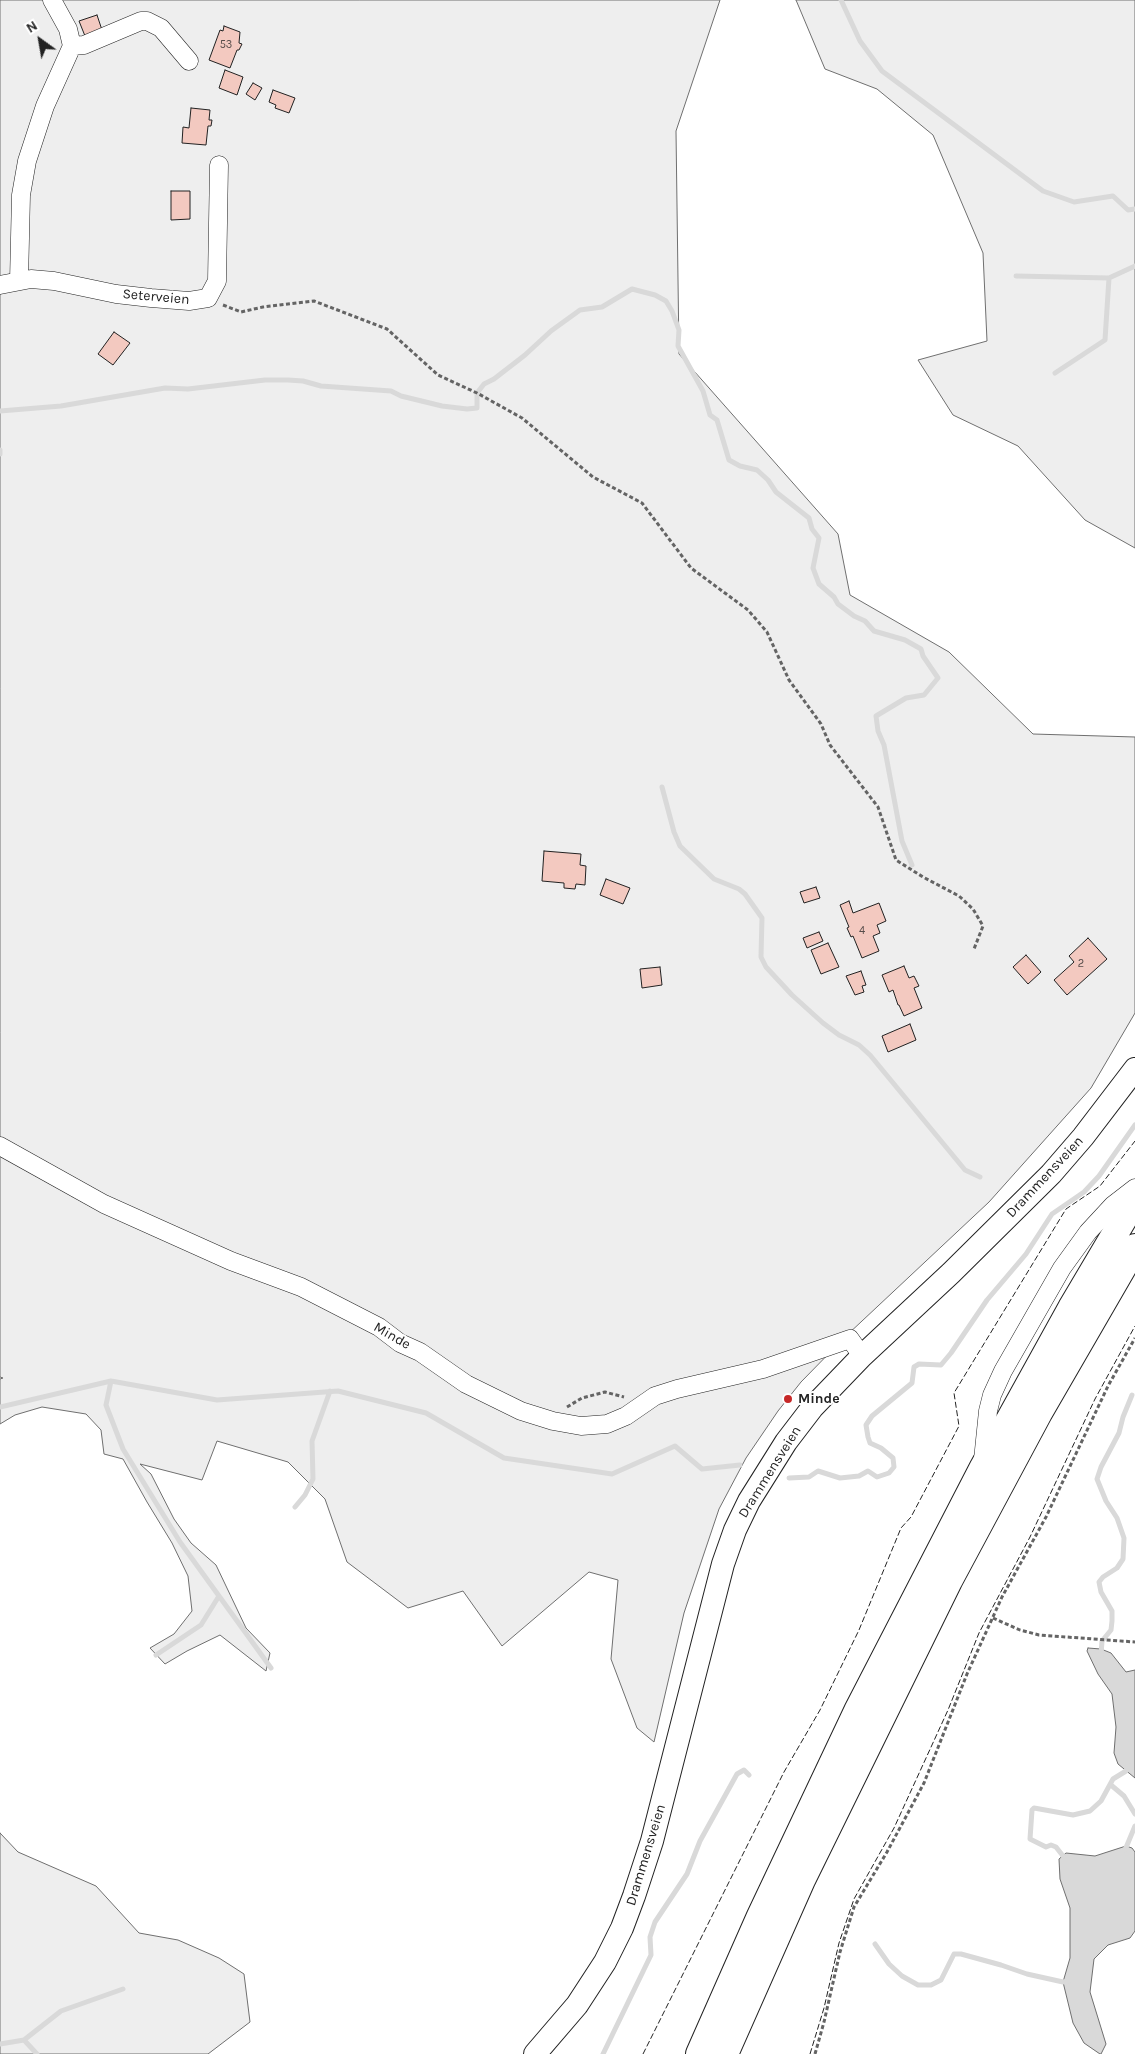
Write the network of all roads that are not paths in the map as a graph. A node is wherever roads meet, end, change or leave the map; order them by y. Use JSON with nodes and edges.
{"nodes":[{"id":1,"x":52,"y":0,"type":"edge"},
{"id":2,"x":72,"y":46,"type":"junction"},
{"id":3,"x":189,"y":61,"type":"dead end"},
{"id":4,"x":219,"y":165,"type":"dead end"},
{"id":5,"x":20,"y":281,"type":"junction"},
{"id":6,"x":0,"y":285,"type":"edge"},
{"id":7,"x":1135,"y":1069,"type":"edge"},
{"id":8,"x":0,"y":1146,"type":"edge"},
{"id":9,"x":1135,"y":1188,"type":"edge"},
{"id":10,"x":1135,"y":1200,"type":"edge"},
{"id":11,"x":1135,"y":1246,"type":"edge"},
{"id":12,"x":856,"y":1348,"type":"junction"},
{"id":13,"x":983,"y":1467,"type":"junction"},
{"id":14,"x":725,"y":2053,"type":"edge"},
{"id":15,"x":535,"y":2054,"type":"edge"},
{"id":16,"x":699,"y":2054,"type":"edge"}],
"edges":[{"from":1,"to":2,"type":"street"},
{"from":2,"to":3,"type":"street"},
{"from":2,"to":5,"type":"street"},
{"from":4,"to":5,"type":"street","name":"Seterveien"},
{"from":5,"to":6,"type":"street","name":"Seterveien"},
{"from":7,"to":12,"type":"main road","name":"Drammensveien"},
{"from":8,"to":12,"type":"street","name":"Minde"},
{"from":9,"to":13,"type":"street"},
{"from":10,"to":13,"type":"highway"},
{"from":11,"to":14,"type":"highway"},
{"from":12,"to":15,"type":"main road","name":"Drammensveien"},
{"from":13,"to":16,"type":"highway"}]}
